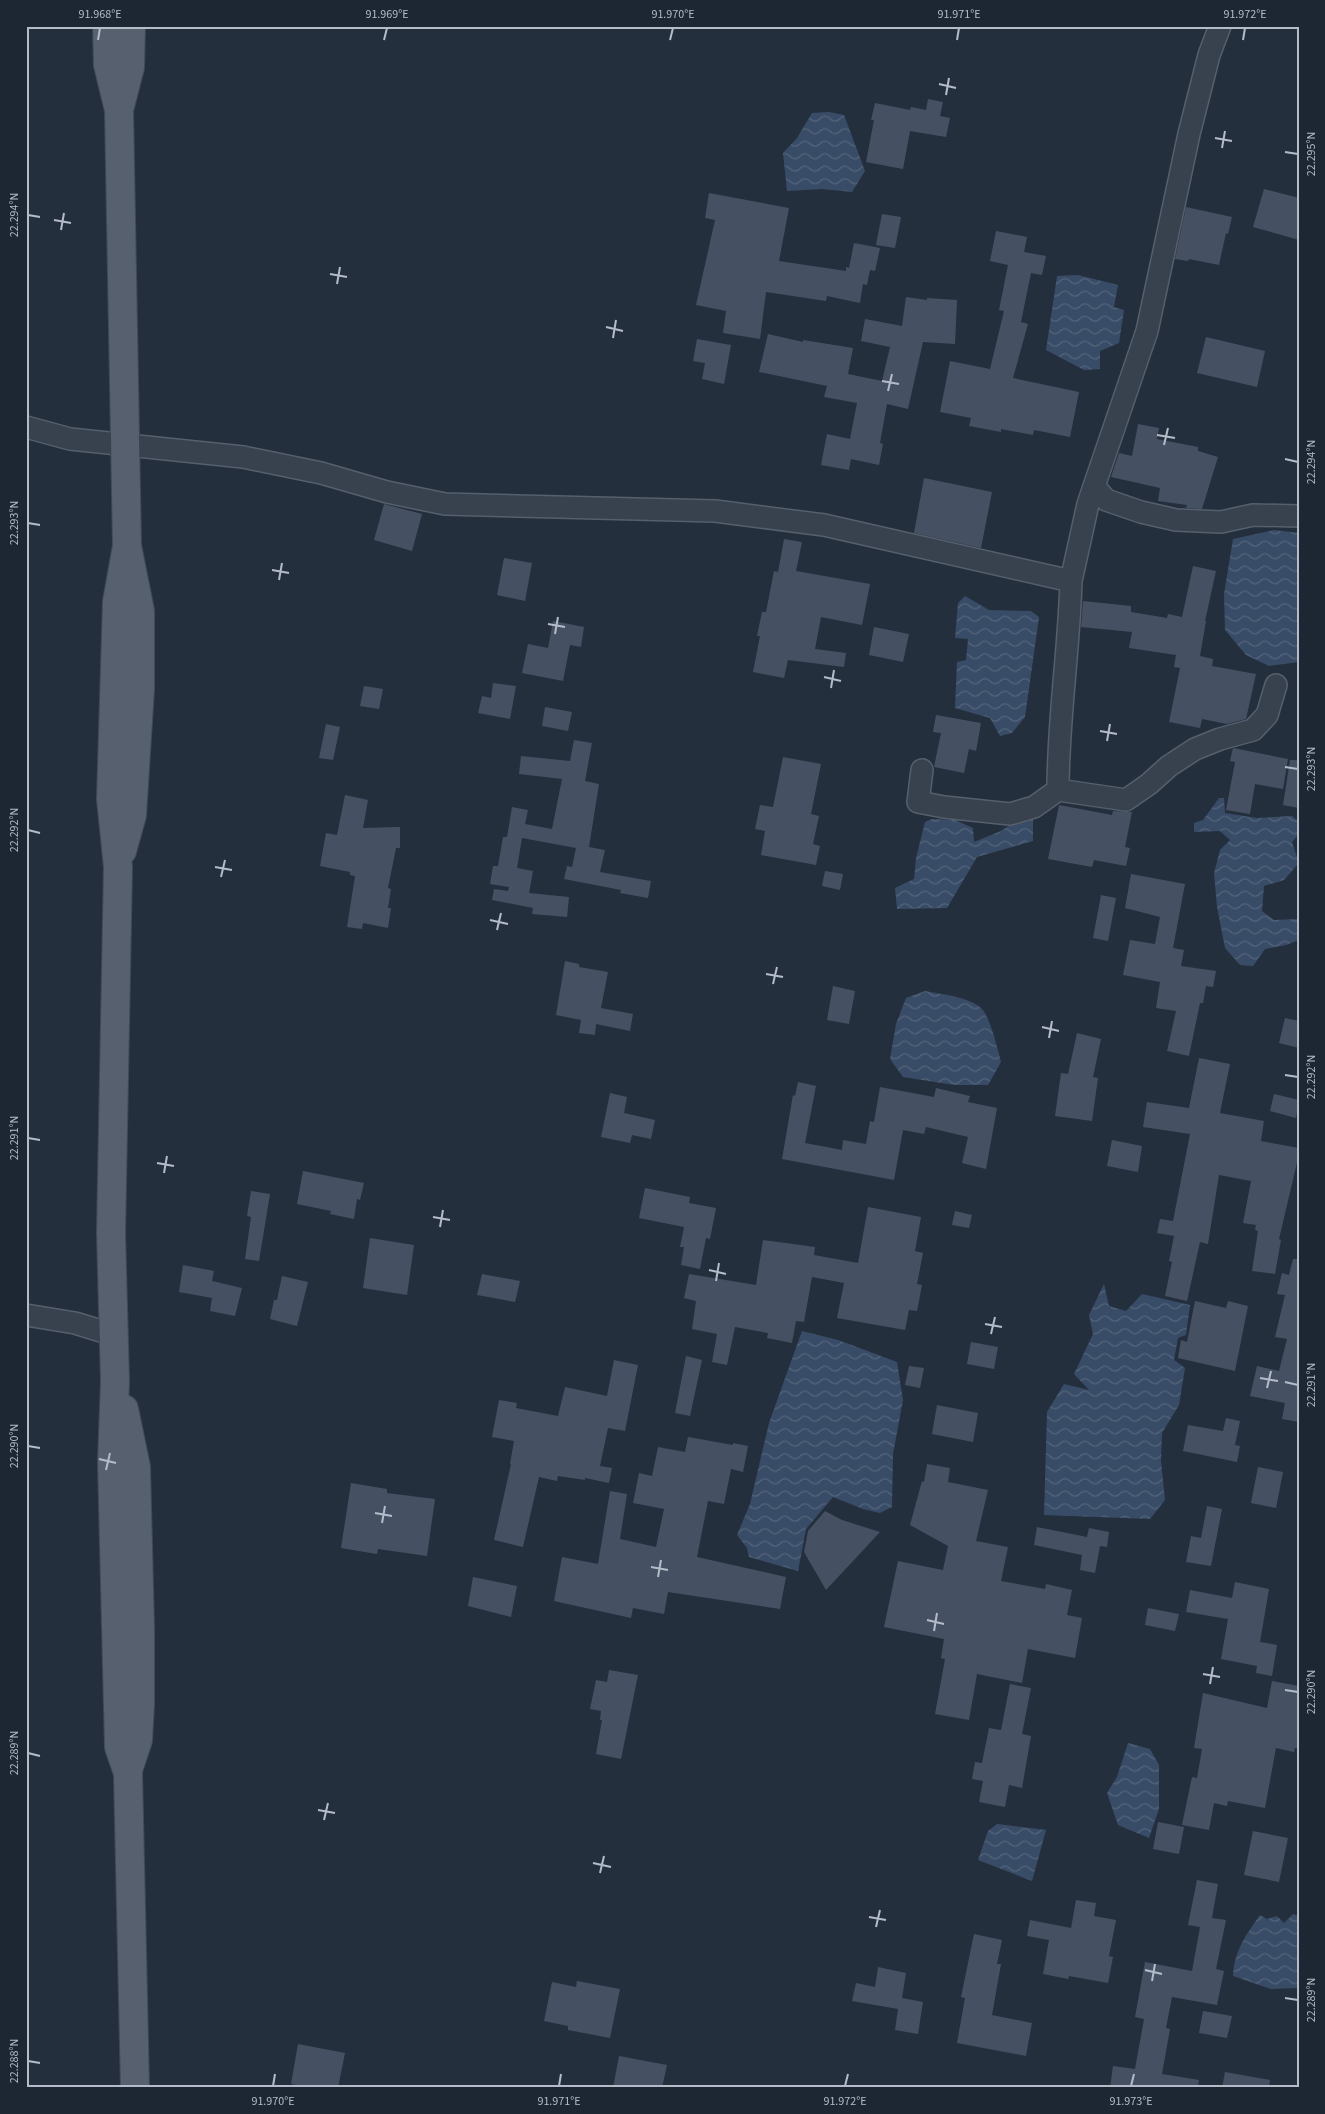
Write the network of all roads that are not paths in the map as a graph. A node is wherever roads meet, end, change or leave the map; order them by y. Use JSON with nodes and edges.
{"nodes":[{"id":1,"x":108,"y":26,"type":"edge"},
{"id":2,"x":131,"y":26,"type":"edge"},
{"id":3,"x":1220,"y":26,"type":"edge"},
{"id":4,"x":119,"y":110,"type":"junction"},
{"id":5,"x":26,"y":427,"type":"edge"},
{"id":6,"x":126,"y":446,"type":"junction"},
{"id":7,"x":1094,"y":486,"type":"junction"},
{"id":8,"x":1299,"y":516,"type":"edge"},
{"id":9,"x":1071,"y":581,"type":"junction"},
{"id":10,"x":1276,"y":685,"type":"dead end"},
{"id":11,"x":922,"y":770,"type":"dead end"},
{"id":12,"x":1058,"y":790,"type":"junction"},
{"id":13,"x":26,"y":1315,"type":"edge"},
{"id":14,"x":114,"y":1335,"type":"junction"},
{"id":15,"x":135,"y":2088,"type":"edge"}],
"edges":[{"from":1,"to":4,"type":"main road"},
{"from":2,"to":4,"type":"main road"},
{"from":3,"to":7,"type":"street"},
{"from":4,"to":6,"type":"main road"},
{"from":5,"to":6,"type":"street"},
{"from":6,"to":9,"type":"street"},
{"from":6,"to":14,"type":"main road"},
{"from":7,"to":8,"type":"street"},
{"from":7,"to":9,"type":"street"},
{"from":9,"to":12,"type":"street"},
{"from":10,"to":12,"type":"street"},
{"from":11,"to":12,"type":"street"},
{"from":13,"to":14,"type":"street"},
{"from":14,"to":15,"type":"main road"}]}
